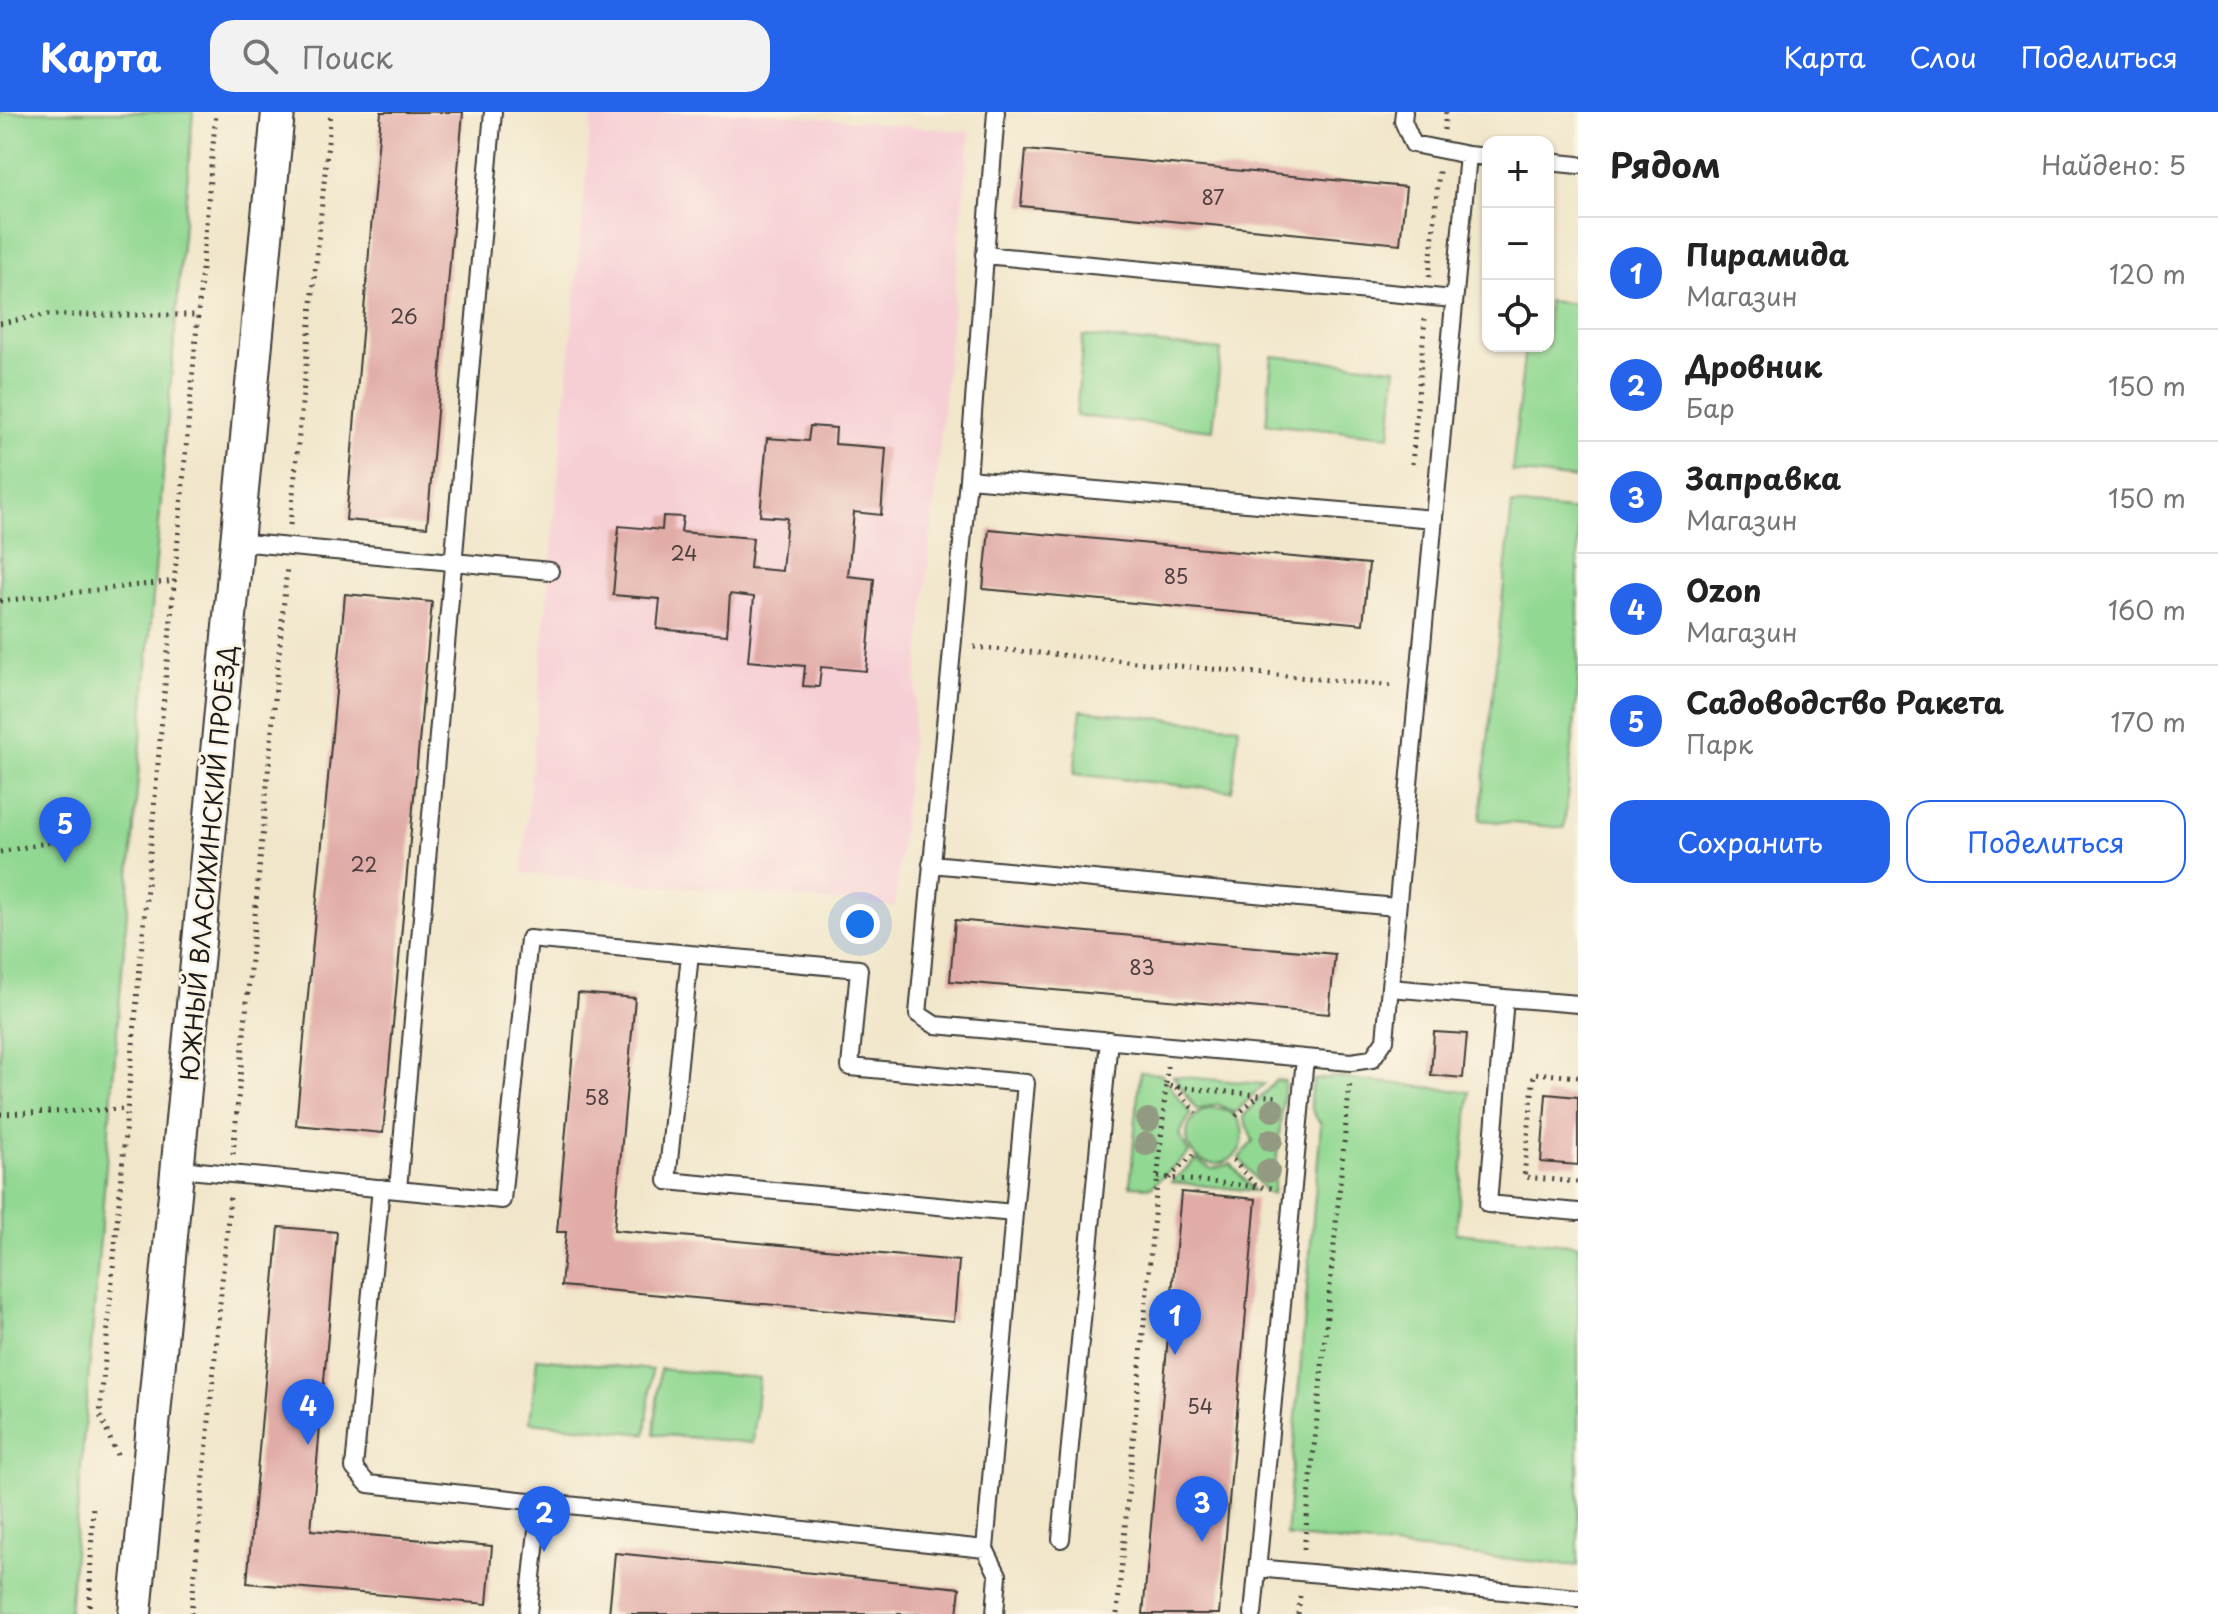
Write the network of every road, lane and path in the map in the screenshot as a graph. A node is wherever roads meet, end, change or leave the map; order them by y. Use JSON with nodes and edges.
{"nodes":[{"id":1,"x":216,"y":112,"type":"edge"},
{"id":2,"x":278,"y":112,"type":"edge"},
{"id":3,"x":331,"y":112,"type":"edge"},
{"id":4,"x":493,"y":112,"type":"edge"},
{"id":5,"x":996,"y":112,"type":"edge"},
{"id":6,"x":1404,"y":112,"type":"edge"},
{"id":7,"x":1446,"y":112,"type":"edge"},
{"id":8,"x":1441,"y":152,"type":"junction"},
{"id":9,"x":1468,"y":155,"type":"junction"},
{"id":10,"x":1482,"y":156,"type":"edge"},
{"id":11,"x":1554,"y":163,"type":"edge"},
{"id":12,"x":1578,"y":165,"type":"edge"},
{"id":13,"x":984,"y":255,"type":"junction"},
{"id":14,"x":1414,"y":277,"type":"dead end"},
{"id":15,"x":1429,"y":279,"type":"junction"},
{"id":16,"x":1427,"y":296,"type":"junction"},
{"id":17,"x":1454,"y":299,"type":"junction"},
{"id":18,"x":197,"y":315,"type":"junction"},
{"id":19,"x":0,"y":323,"type":"edge"},
{"id":20,"x":968,"y":479,"type":"junction"},
{"id":21,"x":1408,"y":517,"type":"junction"},
{"id":22,"x":1434,"y":519,"type":"junction"},
{"id":23,"x":237,"y":542,"type":"junction"},
{"id":24,"x":288,"y":547,"type":"junction"},
{"id":25,"x":456,"y":562,"type":"junction"},
{"id":26,"x":550,"y":571,"type":"dead end"},
{"id":27,"x":175,"y":581,"type":"junction"},
{"id":28,"x":0,"y":601,"type":"edge"},
{"id":29,"x":971,"y":661,"type":"dead end"},
{"id":30,"x":1396,"y":671,"type":"dead end"},
{"id":31,"x":1395,"y":686,"type":"junction"},
{"id":32,"x":1393,"y":702,"type":"dead end"},
{"id":33,"x":51,"y":842,"type":"dead end"},
{"id":34,"x":0,"y":852,"type":"edge"},
{"id":35,"x":931,"y":864,"type":"junction"},
{"id":36,"x":1396,"y":907,"type":"junction"},
{"id":37,"x":690,"y":954,"type":"junction"},
{"id":38,"x":1390,"y":988,"type":"junction"},
{"id":39,"x":1505,"y":998,"type":"junction"},
{"id":40,"x":1578,"y":1004,"type":"edge"},
{"id":41,"x":1109,"y":1040,"type":"junction"},
{"id":42,"x":1169,"y":1045,"type":"junction"},
{"id":43,"x":1305,"y":1058,"type":"junction"},
{"id":44,"x":1351,"y":1062,"type":"junction"},
{"id":45,"x":1578,"y":1077,"type":"edge"},
{"id":46,"x":1166,"y":1086,"type":"junction"},
{"id":47,"x":1176,"y":1087,"type":"junction"},
{"id":48,"x":1259,"y":1095,"type":"junction"},
{"id":49,"x":1286,"y":1097,"type":"dead end"},
{"id":50,"x":126,"y":1109,"type":"junction"},
{"id":51,"x":1196,"y":1113,"type":"dead end"},
{"id":52,"x":0,"y":1114,"type":"edge"},
{"id":53,"x":1236,"y":1116,"type":"dead end"},
{"id":54,"x":1193,"y":1155,"type":"dead end"},
{"id":55,"x":1233,"y":1160,"type":"dead end"},
{"id":56,"x":178,"y":1169,"type":"junction"},
{"id":57,"x":232,"y":1174,"type":"junction"},
{"id":58,"x":1158,"y":1177,"type":"junction"},
{"id":59,"x":1169,"y":1178,"type":"junction"},
{"id":60,"x":1578,"y":1182,"type":"edge"},
{"id":61,"x":1256,"y":1186,"type":"junction"},
{"id":62,"x":1277,"y":1188,"type":"dead end"},
{"id":63,"x":390,"y":1189,"type":"junction"},
{"id":64,"x":1578,"y":1212,"type":"edge"},
{"id":65,"x":1014,"y":1213,"type":"junction"},
{"id":66,"x":100,"y":1415,"type":"dead end"},
{"id":67,"x":93,"y":1503,"type":"dead end"},
{"id":68,"x":540,"y":1503,"type":"junction"},
{"id":69,"x":1061,"y":1539,"type":"dead end"},
{"id":70,"x":985,"y":1549,"type":"junction"},
{"id":71,"x":1257,"y":1568,"type":"junction"},
{"id":72,"x":1302,"y":1572,"type":"junction"},
{"id":73,"x":1578,"y":1598,"type":"edge"},
{"id":74,"x":89,"y":1614,"type":"edge"},
{"id":75,"x":135,"y":1614,"type":"edge"},
{"id":76,"x":191,"y":1614,"type":"edge"},
{"id":77,"x":528,"y":1614,"type":"edge"},
{"id":78,"x":995,"y":1614,"type":"edge"},
{"id":79,"x":1117,"y":1614,"type":"edge"},
{"id":80,"x":1253,"y":1614,"type":"edge"},
{"id":81,"x":1298,"y":1614,"type":"edge"}],
"edges":[{"from":1,"to":18,"type":"path"},
{"from":2,"to":23,"type":"street","name":"ЮЖНЫЙ ВЛАСИХИНСКИЙ ПРОЕЗД"},
{"from":3,"to":24,"type":"path"},
{"from":4,"to":25,"type":"lane"},
{"from":5,"to":13,"type":"lane"},
{"from":6,"to":8,"type":"lane"},
{"from":7,"to":8,"type":"path"},
{"from":8,"to":9,"type":"lane"},
{"from":8,"to":15,"type":"path"},
{"from":9,"to":10,"type":"lane"},
{"from":9,"to":17,"type":"lane"},
{"from":11,"to":12,"type":"lane"},
{"from":13,"to":16,"type":"lane"},
{"from":13,"to":20,"type":"lane"},
{"from":14,"to":15,"type":"path"},
{"from":15,"to":16,"type":"path"},
{"from":16,"to":17,"type":"lane"},
{"from":16,"to":21,"type":"path"},
{"from":17,"to":22,"type":"lane"},
{"from":18,"to":19,"type":"path"},
{"from":18,"to":27,"type":"path"},
{"from":20,"to":21,"type":"lane"},
{"from":20,"to":35,"type":"lane"},
{"from":21,"to":22,"type":"lane"},
{"from":22,"to":36,"type":"lane"},
{"from":23,"to":24,"type":"lane"},
{"from":23,"to":56,"type":"street","name":"ЮЖНЫЙ ВЛАСИХИНСКИЙ ПРОЕЗД"},
{"from":24,"to":25,"type":"lane"},
{"from":24,"to":57,"type":"path"},
{"from":25,"to":26,"type":"lane"},
{"from":25,"to":63,"type":"lane"},
{"from":27,"to":28,"type":"path"},
{"from":27,"to":50,"type":"path"},
{"from":29,"to":31,"type":"path"},
{"from":30,"to":31,"type":"path"},
{"from":31,"to":32,"type":"path"},
{"from":33,"to":34,"type":"path"},
{"from":35,"to":36,"type":"lane"},
{"from":35,"to":41,"type":"lane"},
{"from":36,"to":38,"type":"lane"},
{"from":37,"to":63,"type":"lane"},
{"from":37,"to":65,"type":"lane"},
{"from":37,"to":65,"type":"lane"},
{"from":38,"to":39,"type":"lane"},
{"from":38,"to":44,"type":"lane"},
{"from":39,"to":40,"type":"lane"},
{"from":39,"to":64,"type":"lane"},
{"from":41,"to":42,"type":"lane"},
{"from":41,"to":69,"type":"lane"},
{"from":42,"to":43,"type":"lane"},
{"from":42,"to":46,"type":"path"},
{"from":43,"to":44,"type":"lane"},
{"from":43,"to":71,"type":"lane"},
{"from":44,"to":72,"type":"path"},
{"from":45,"to":60,"type":"path"},
{"from":46,"to":47,"type":"path"},
{"from":46,"to":58,"type":"path"},
{"from":47,"to":48,"type":"path"},
{"from":47,"to":51,"type":"path"},
{"from":48,"to":49,"type":"path"},
{"from":48,"to":53,"type":"path"},
{"from":50,"to":52,"type":"path"},
{"from":50,"to":66,"type":"path"},
{"from":54,"to":59,"type":"path"},
{"from":55,"to":61,"type":"path"},
{"from":56,"to":57,"type":"lane"},
{"from":56,"to":75,"type":"street","name":"ЮЖНЫЙ ВЛАСИХИНСКИЙ ПРОЕЗД"},
{"from":57,"to":63,"type":"lane"},
{"from":57,"to":76,"type":"path"},
{"from":58,"to":59,"type":"path"},
{"from":58,"to":79,"type":"path"},
{"from":59,"to":61,"type":"path"},
{"from":61,"to":62,"type":"path"},
{"from":63,"to":68,"type":"lane"},
{"from":65,"to":70,"type":"lane"},
{"from":67,"to":74,"type":"path"},
{"from":68,"to":70,"type":"lane"},
{"from":68,"to":77,"type":"lane"},
{"from":70,"to":78,"type":"lane"},
{"from":71,"to":72,"type":"lane"},
{"from":71,"to":80,"type":"lane"},
{"from":72,"to":73,"type":"lane"},
{"from":72,"to":81,"type":"path"}]}
